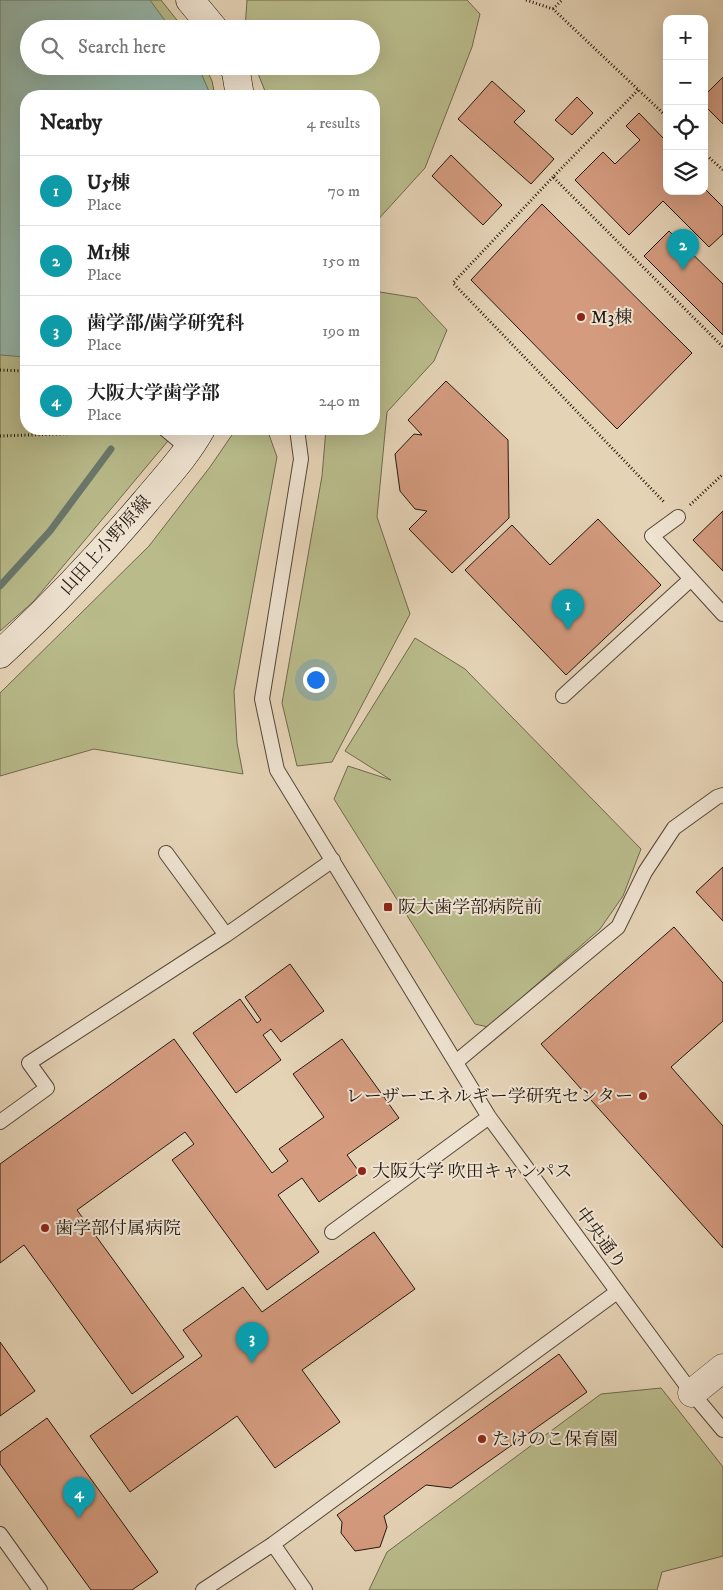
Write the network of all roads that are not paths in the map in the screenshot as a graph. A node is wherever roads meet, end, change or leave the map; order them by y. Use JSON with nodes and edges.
{"nodes":[{"id":1,"x":190,"y":0,"type":"edge"},
{"id":2,"x":207,"y":20,"type":"edge"},
{"id":3,"x":236,"y":75,"type":"edge"},
{"id":4,"x":239,"y":90,"type":"edge"},
{"id":5,"x":183,"y":435,"type":"edge"},
{"id":6,"x":298,"y":435,"type":"edge"},
{"id":7,"x":195,"y":439,"type":"edge"},
{"id":8,"x":678,"y":517,"type":"road end"},
{"id":9,"x":691,"y":579,"type":"junction"},
{"id":10,"x":723,"y":614,"type":"edge"},
{"id":11,"x":0,"y":654,"type":"edge"},
{"id":12,"x":563,"y":696,"type":"dead end"},
{"id":13,"x":723,"y":795,"type":"edge"},
{"id":14,"x":166,"y":853,"type":"dead end"},
{"id":15,"x":333,"y":860,"type":"junction"},
{"id":16,"x":226,"y":934,"type":"junction"},
{"id":17,"x":456,"y":1062,"type":"junction"},
{"id":18,"x":489,"y":1117,"type":"junction"},
{"id":19,"x":0,"y":1122,"type":"edge"},
{"id":20,"x":332,"y":1232,"type":"dead end"},
{"id":21,"x":617,"y":1292,"type":"junction"},
{"id":22,"x":723,"y":1368,"type":"edge"},
{"id":23,"x":692,"y":1392,"type":"junction"},
{"id":24,"x":723,"y":1430,"type":"edge"},
{"id":25,"x":0,"y":1534,"type":"edge"},
{"id":26,"x":273,"y":1544,"type":"junction"},
{"id":27,"x":40,"y":1590,"type":"edge"},
{"id":28,"x":203,"y":1590,"type":"edge"},
{"id":29,"x":305,"y":1590,"type":"edge"}],
"edges":[{"from":1,"to":2,"type":"main road"},
{"from":3,"to":4,"type":"main road"},
{"from":5,"to":7,"type":"lane"},
{"from":6,"to":15,"type":"lane","name":"中央通り"},
{"from":7,"to":11,"type":"main road","name":"山田上小野原線"},
{"from":8,"to":9,"type":"lane"},
{"from":9,"to":10,"type":"lane"},
{"from":9,"to":12,"type":"lane"},
{"from":13,"to":17,"type":"lane"},
{"from":14,"to":16,"type":"lane"},
{"from":15,"to":16,"type":"lane"},
{"from":15,"to":17,"type":"lane","name":"中央通り"},
{"from":16,"to":19,"type":"lane"},
{"from":17,"to":18,"type":"lane","name":"中央通り"},
{"from":18,"to":20,"type":"lane"},
{"from":18,"to":21,"type":"lane","name":"中央通り"},
{"from":21,"to":23,"type":"lane","name":"中央通り"},
{"from":21,"to":26,"type":"lane"},
{"from":22,"to":23,"type":"main road"},
{"from":23,"to":24,"type":"lane","name":"中央通り"},
{"from":25,"to":27,"type":"lane"},
{"from":26,"to":28,"type":"lane"},
{"from":26,"to":29,"type":"lane"}]}
